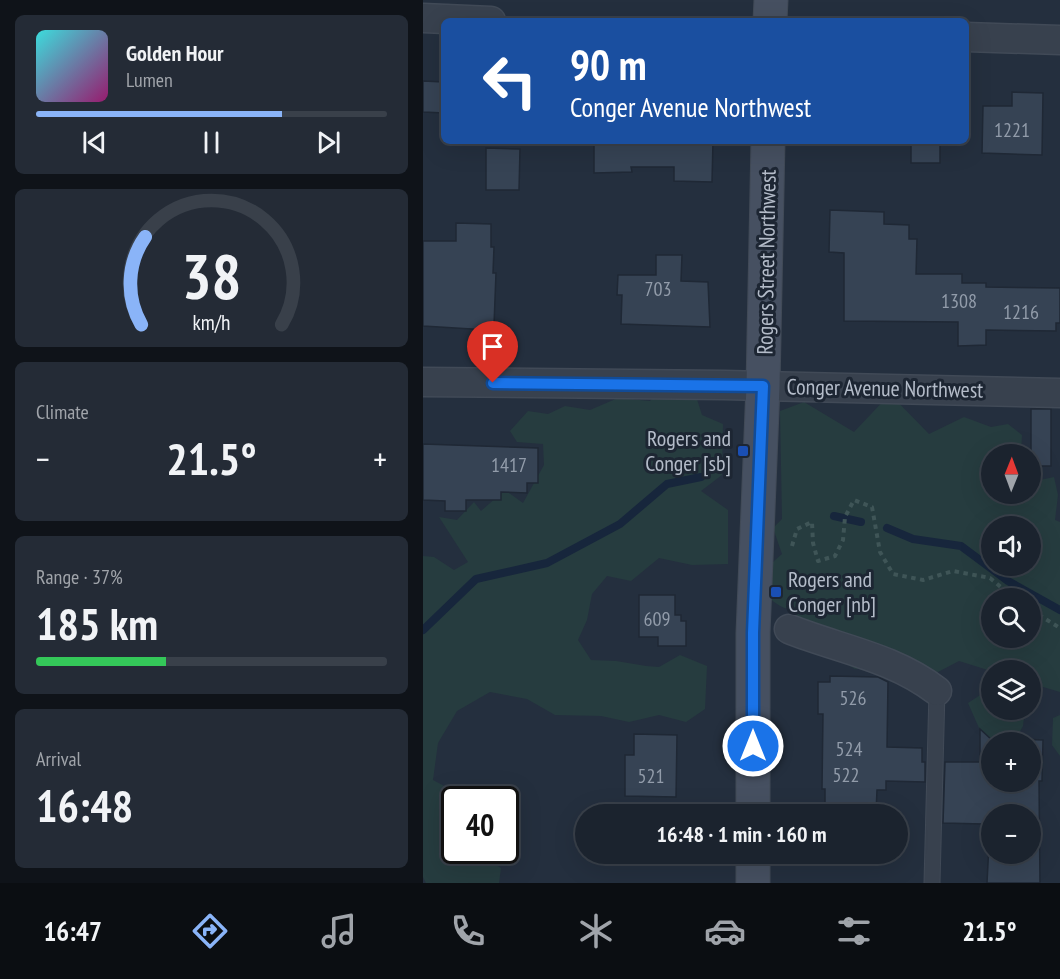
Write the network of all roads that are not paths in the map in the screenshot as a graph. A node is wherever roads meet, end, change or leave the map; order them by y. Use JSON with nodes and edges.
{"nodes":[{"id":1,"x":771,"y":0,"type":"edge"},
{"id":2,"x":423,"y":18,"type":"edge"},
{"id":3,"x":770,"y":18,"type":"edge"},
{"id":4,"x":441,"y":19,"type":"edge"},
{"id":5,"x":969,"y":37,"type":"edge"},
{"id":6,"x":1060,"y":40,"type":"edge"},
{"id":7,"x":768,"y":144,"type":"edge"},
{"id":8,"x":423,"y":382,"type":"edge"},
{"id":9,"x":763,"y":386,"type":"junction"},
{"id":10,"x":1060,"y":393,"type":"edge"},
{"id":11,"x":789,"y":629,"type":"dead end"},
{"id":12,"x":936,"y":691,"type":"joint"},
{"id":13,"x":753,"y":804,"type":"edge"},
{"id":14,"x":753,"y":864,"type":"edge"},
{"id":15,"x":753,"y":883,"type":"edge"},
{"id":16,"x":932,"y":883,"type":"edge"}],
"edges":[{"from":1,"to":3,"type":"street"},
{"from":2,"to":4,"type":"street"},
{"from":5,"to":6,"type":"street"},
{"from":7,"to":9,"type":"street","name":"Rogers Street Northwest"},
{"from":8,"to":9,"type":"street","name":"Conger Avenue Northwest"},
{"from":9,"to":10,"type":"street","name":"Conger Avenue Northwest"},
{"from":9,"to":13,"type":"street","name":"Rogers Street Northwest"},
{"from":11,"to":12,"type":"street"},
{"from":12,"to":16,"type":"lane"},
{"from":14,"to":15,"type":"street"}]}
